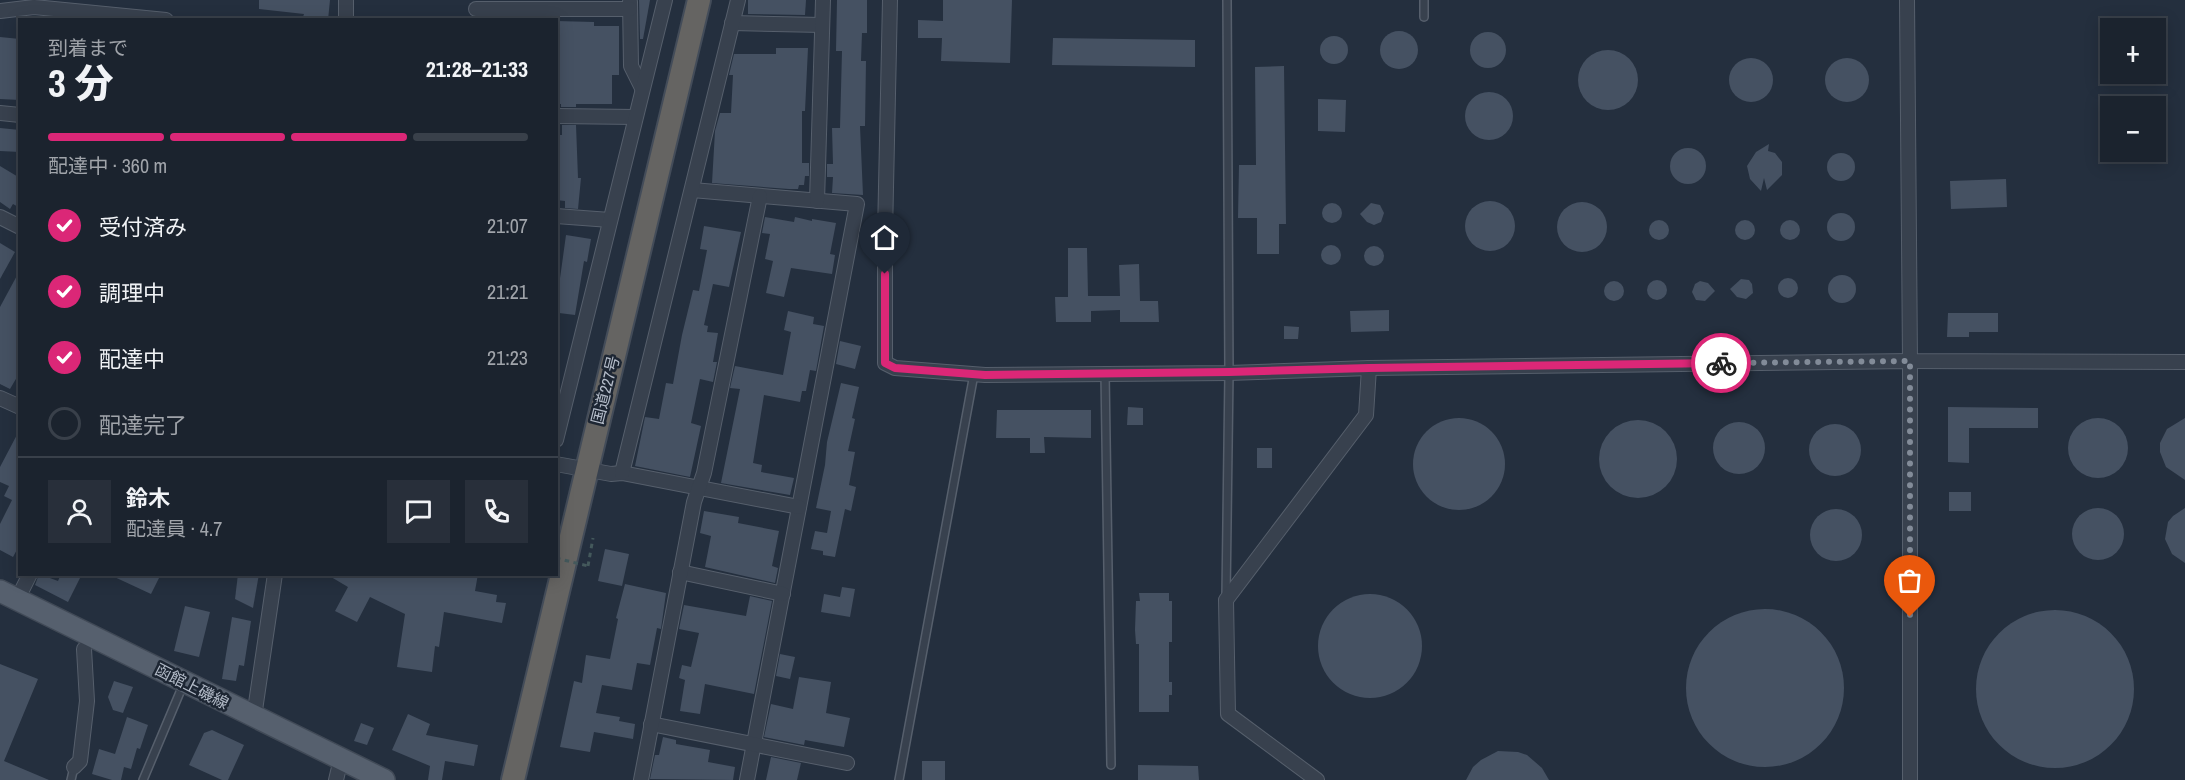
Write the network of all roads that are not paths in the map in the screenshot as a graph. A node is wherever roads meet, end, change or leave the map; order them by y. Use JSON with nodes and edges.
{"nodes":[{"id":1,"x":346,"y":0,"type":"edge"},
{"id":2,"x":665,"y":0,"type":"edge"},
{"id":3,"x":699,"y":0,"type":"edge"},
{"id":4,"x":738,"y":0,"type":"edge"},
{"id":5,"x":823,"y":0,"type":"edge"},
{"id":6,"x":890,"y":0,"type":"edge"},
{"id":7,"x":1227,"y":0,"type":"edge"},
{"id":8,"x":1424,"y":0,"type":"edge"},
{"id":9,"x":1907,"y":0,"type":"edge"},
{"id":10,"x":630,"y":5,"type":"edge"},
{"id":11,"x":476,"y":9,"type":"edge"},
{"id":12,"x":0,"y":11,"type":"edge"},
{"id":13,"x":1424,"y":17,"type":"dead end"},
{"id":14,"x":146,"y":18,"type":"edge"},
{"id":15,"x":346,"y":18,"type":"edge"},
{"id":16,"x":732,"y":23,"type":"junction"},
{"id":17,"x":822,"y":25,"type":"junction"},
{"id":18,"x":642,"y":88,"type":"junction"},
{"id":19,"x":0,"y":113,"type":"edge"},
{"id":20,"x":18,"y":115,"type":"edge"},
{"id":21,"x":558,"y":116,"type":"edge"},
{"id":22,"x":634,"y":117,"type":"junction"},
{"id":23,"x":692,"y":190,"type":"junction"},
{"id":24,"x":760,"y":196,"type":"junction"},
{"id":25,"x":817,"y":201,"type":"junction"},
{"id":26,"x":558,"y":216,"type":"edge"},
{"id":27,"x":0,"y":217,"type":"edge"},
{"id":28,"x":610,"y":220,"type":"junction"},
{"id":29,"x":18,"y":226,"type":"edge"},
{"id":30,"x":1910,"y":361,"type":"junction"},
{"id":31,"x":2185,"y":362,"type":"edge"},
{"id":32,"x":1369,"y":368,"type":"junction"},
{"id":33,"x":1229,"y":372,"type":"junction"},
{"id":34,"x":1105,"y":373,"type":"junction"},
{"id":35,"x":974,"y":374,"type":"junction"},
{"id":36,"x":0,"y":398,"type":"edge"},
{"id":37,"x":18,"y":406,"type":"edge"},
{"id":38,"x":558,"y":432,"type":"edge"},
{"id":39,"x":558,"y":464,"type":"edge"},
{"id":40,"x":586,"y":469,"type":"junction"},
{"id":41,"x":622,"y":473,"type":"junction"},
{"id":42,"x":698,"y":487,"type":"junction"},
{"id":43,"x":799,"y":507,"type":"junction"},
{"id":44,"x":680,"y":572,"type":"junction"},
{"id":45,"x":28,"y":576,"type":"edge"},
{"id":46,"x":275,"y":576,"type":"edge"},
{"id":47,"x":783,"y":594,"type":"junction"},
{"id":48,"x":9,"y":595,"type":"edge"},
{"id":49,"x":1226,"y":600,"type":"junction"},
{"id":50,"x":84,"y":649,"type":"dead end"},
{"id":51,"x":184,"y":682,"type":"junction"},
{"id":52,"x":254,"y":717,"type":"junction"},
{"id":53,"x":651,"y":724,"type":"junction"},
{"id":54,"x":753,"y":745,"type":"junction"},
{"id":55,"x":341,"y":759,"type":"junction"},
{"id":56,"x":847,"y":763,"type":"dead end"},
{"id":57,"x":1110,"y":765,"type":"dead end"},
{"id":58,"x":73,"y":774,"type":"edge"},
{"id":59,"x":143,"y":780,"type":"edge"},
{"id":60,"x":336,"y":780,"type":"edge"},
{"id":61,"x":384,"y":780,"type":"edge"},
{"id":62,"x":513,"y":780,"type":"edge"},
{"id":63,"x":640,"y":780,"type":"edge"},
{"id":64,"x":747,"y":780,"type":"edge"},
{"id":65,"x":899,"y":780,"type":"edge"},
{"id":66,"x":1317,"y":780,"type":"edge"},
{"id":67,"x":1910,"y":780,"type":"edge"}],
"edges":[{"from":1,"to":15,"type":"street"},
{"from":2,"to":18,"type":"street"},
{"from":3,"to":40,"type":"highway","name":"国道227号"},
{"from":4,"to":16,"type":"street"},
{"from":5,"to":17,"type":"street"},
{"from":6,"to":35,"type":"street"},
{"from":7,"to":33,"type":"lane"},
{"from":8,"to":13,"type":"lane"},
{"from":9,"to":30,"type":"street"},
{"from":10,"to":11,"type":"street"},
{"from":10,"to":18,"type":"street"},
{"from":12,"to":14,"type":"street"},
{"from":16,"to":17,"type":"street"},
{"from":16,"to":23,"type":"street"},
{"from":17,"to":25,"type":"street"},
{"from":18,"to":22,"type":"street"},
{"from":19,"to":20,"type":"street"},
{"from":21,"to":22,"type":"street"},
{"from":22,"to":28,"type":"street"},
{"from":23,"to":24,"type":"street"},
{"from":23,"to":41,"type":"street"},
{"from":24,"to":25,"type":"street"},
{"from":24,"to":42,"type":"street"},
{"from":25,"to":43,"type":"street"},
{"from":26,"to":28,"type":"street"},
{"from":27,"to":29,"type":"street"},
{"from":28,"to":38,"type":"street"},
{"from":30,"to":31,"type":"street"},
{"from":30,"to":32,"type":"street"},
{"from":30,"to":67,"type":"street"},
{"from":32,"to":33,"type":"street"},
{"from":32,"to":49,"type":"street"},
{"from":33,"to":34,"type":"street"},
{"from":33,"to":49,"type":"lane"},
{"from":34,"to":35,"type":"street"},
{"from":34,"to":57,"type":"lane"},
{"from":35,"to":65,"type":"lane"},
{"from":36,"to":37,"type":"street"},
{"from":39,"to":40,"type":"street"},
{"from":40,"to":41,"type":"street"},
{"from":40,"to":62,"type":"highway","name":"国道227号"},
{"from":41,"to":42,"type":"street"},
{"from":42,"to":43,"type":"street"},
{"from":42,"to":44,"type":"street"},
{"from":43,"to":47,"type":"street"},
{"from":44,"to":47,"type":"street"},
{"from":44,"to":53,"type":"street"},
{"from":45,"to":48,"type":"street"},
{"from":46,"to":52,"type":"street"},
{"from":47,"to":54,"type":"street"},
{"from":48,"to":51,"type":"main road","name":"函館上磯線"},
{"from":49,"to":66,"type":"street"},
{"from":50,"to":58,"type":"street"},
{"from":51,"to":52,"type":"main road","name":"函館上磯線"},
{"from":51,"to":59,"type":"lane"},
{"from":52,"to":55,"type":"main road","name":"函館上磯線"},
{"from":53,"to":54,"type":"street"},
{"from":53,"to":63,"type":"street"},
{"from":54,"to":56,"type":"street"},
{"from":54,"to":64,"type":"street"},
{"from":55,"to":60,"type":"street"},
{"from":55,"to":61,"type":"main road","name":"函館上磯線"}]}
